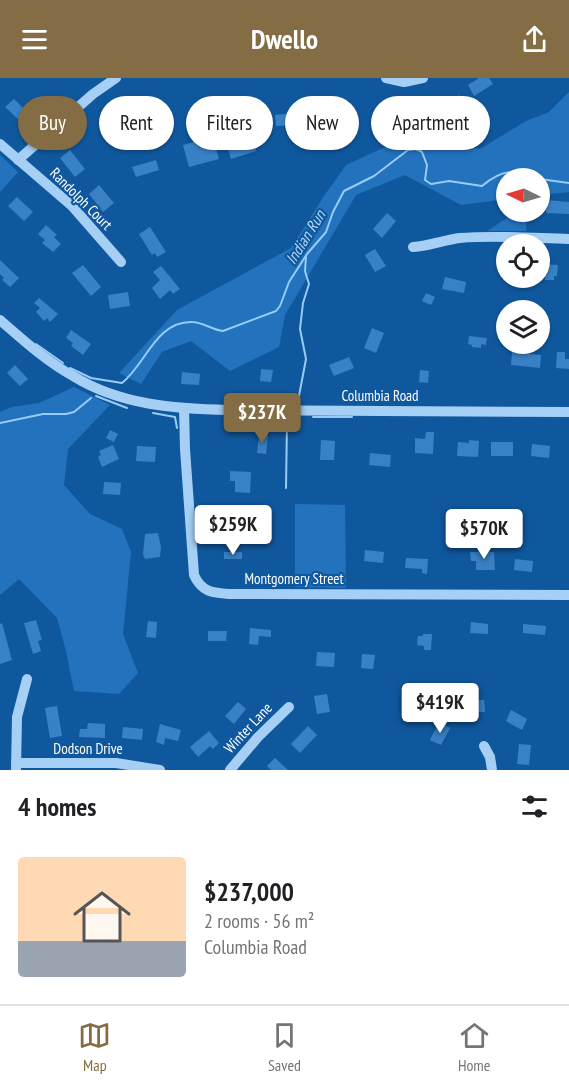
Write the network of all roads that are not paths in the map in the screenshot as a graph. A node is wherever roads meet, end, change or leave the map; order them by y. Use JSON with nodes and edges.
{"nodes":[{"id":1,"x":116,"y":78,"type":"edge"},
{"id":2,"x":386,"y":78,"type":"edge"},
{"id":3,"x":423,"y":78,"type":"edge"},
{"id":4,"x":0,"y":144,"type":"edge"},
{"id":5,"x":18,"y":160,"type":"junction"},
{"id":6,"x":569,"y":239,"type":"edge"},
{"id":7,"x":413,"y":247,"type":"dead end"},
{"id":8,"x":121,"y":262,"type":"dead end"},
{"id":9,"x":0,"y":320,"type":"edge"},
{"id":10,"x":184,"y":409,"type":"junction"},
{"id":11,"x":569,"y":412,"type":"edge"},
{"id":12,"x":569,"y":595,"type":"edge"},
{"id":13,"x":27,"y":679,"type":"dead end"},
{"id":14,"x":289,"y":707,"type":"dead end"},
{"id":15,"x":484,"y":746,"type":"dead end"},
{"id":16,"x":16,"y":766,"type":"edge"},
{"id":17,"x":160,"y":770,"type":"edge"},
{"id":18,"x":230,"y":770,"type":"edge"},
{"id":19,"x":492,"y":770,"type":"edge"}],
"edges":[{"from":1,"to":5,"type":"street"},
{"from":2,"to":3,"type":"street"},
{"from":4,"to":5,"type":"street","name":"Randolph Court"},
{"from":5,"to":8,"type":"street","name":"Randolph Court"},
{"from":6,"to":7,"type":"street"},
{"from":9,"to":10,"type":"street","name":"Columbia Road"},
{"from":10,"to":11,"type":"street","name":"Columbia Road"},
{"from":10,"to":12,"type":"street","name":"Montgomery Street"},
{"from":13,"to":16,"type":"street"},
{"from":14,"to":18,"type":"street","name":"Winter Lane"},
{"from":15,"to":19,"type":"street"},
{"from":16,"to":17,"type":"street","name":"Dodson Drive"}]}
